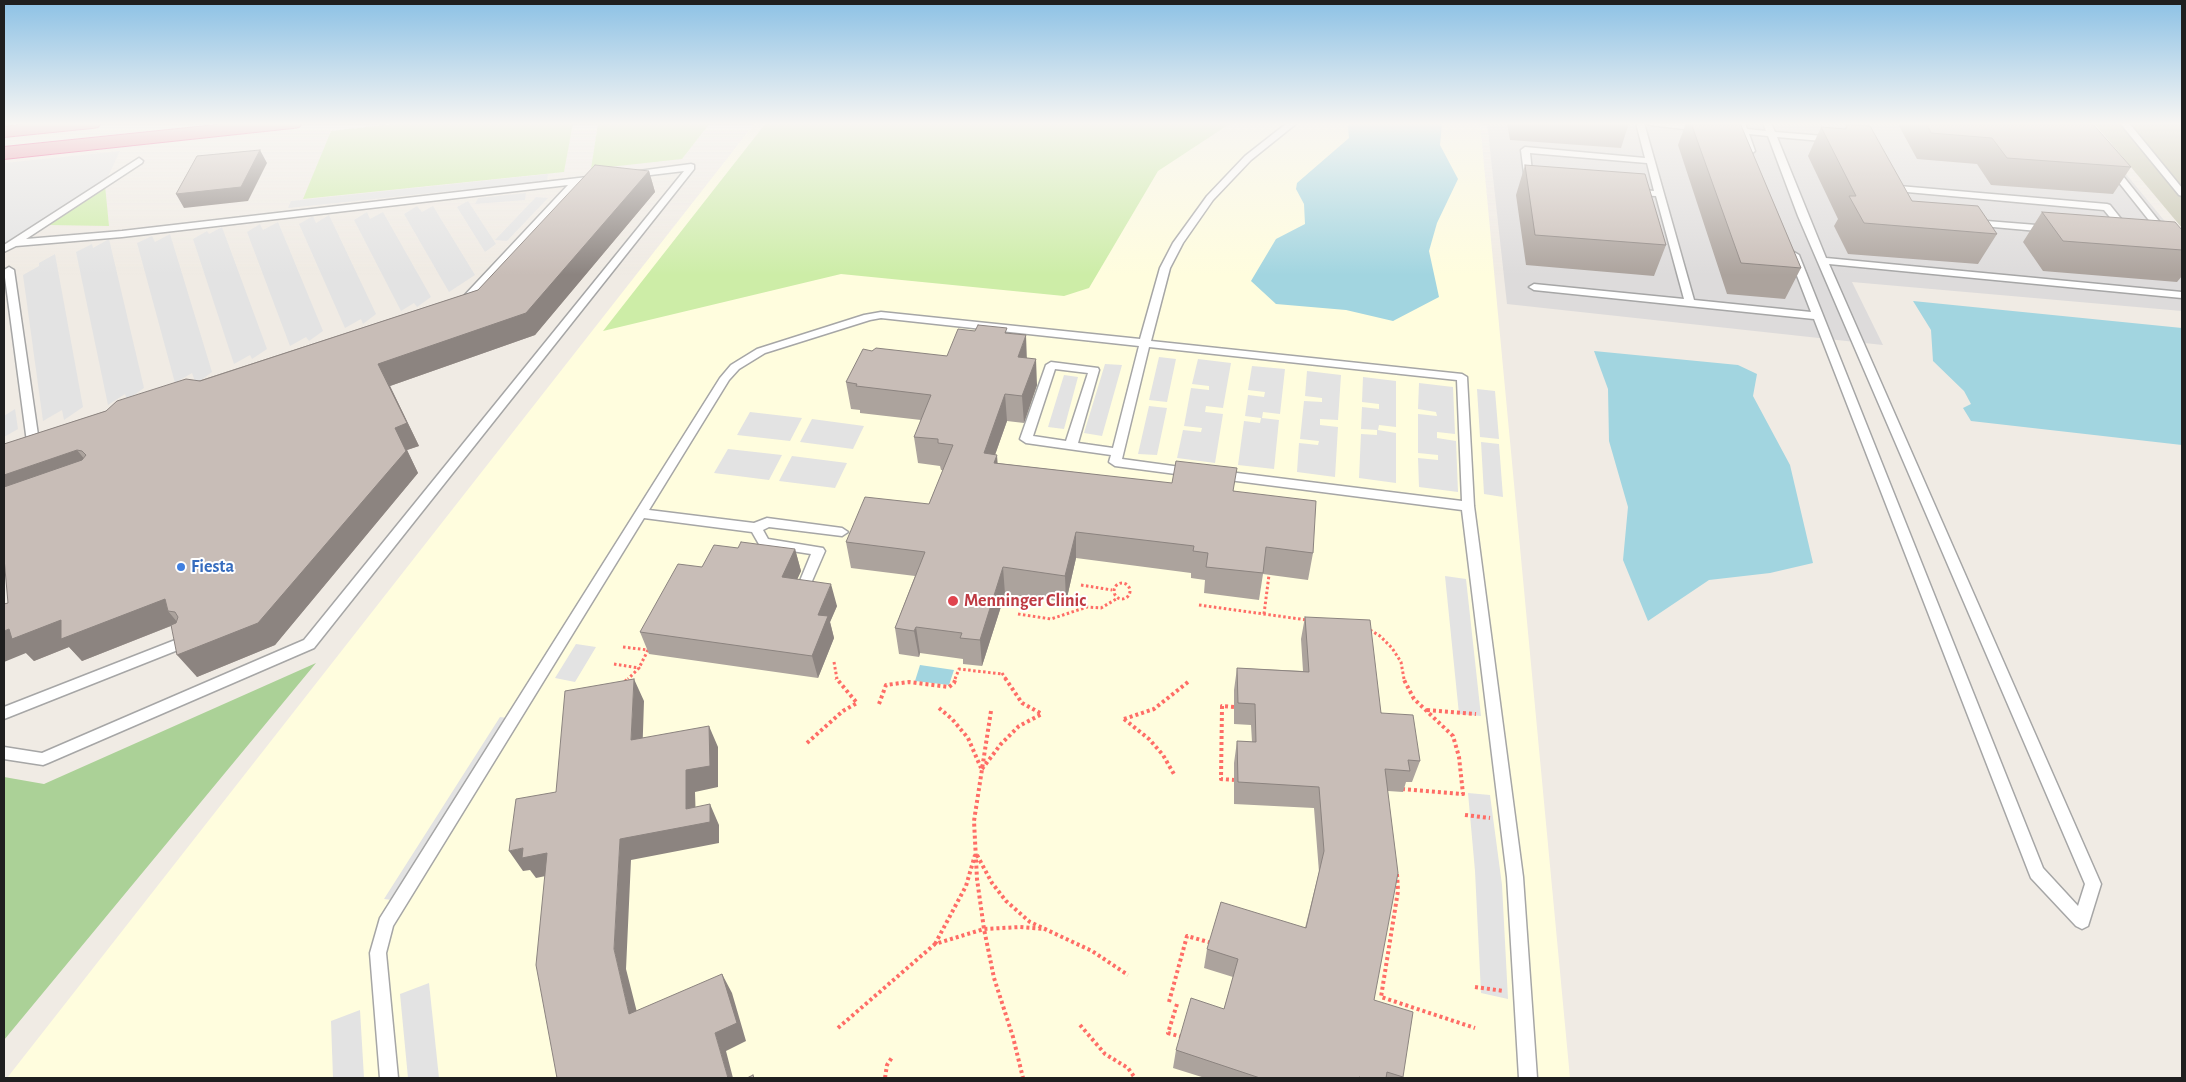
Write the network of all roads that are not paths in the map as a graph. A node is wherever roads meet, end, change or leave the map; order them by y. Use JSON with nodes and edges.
{"nodes":[{"id":1,"x":120,"y":173,"type":"edge"},
{"id":2,"x":641,"y":173,"type":"edge"},
{"id":3,"x":685,"y":173,"type":"edge"},
{"id":4,"x":1233,"y":173,"type":"edge"},
{"id":5,"x":1528,"y":173,"type":"edge"},
{"id":6,"x":1654,"y":173,"type":"edge"},
{"id":7,"x":1787,"y":173,"type":"edge"},
{"id":8,"x":2116,"y":173,"type":"edge"},
{"id":9,"x":2166,"y":173,"type":"edge"},
{"id":10,"x":624,"y":176,"type":"edge"},
{"id":11,"x":604,"y":178,"type":"edge"},
{"id":12,"x":576,"y":182,"type":"junction"},
{"id":13,"x":1539,"y":184,"type":"edge"},
{"id":14,"x":1899,"y":189,"type":"edge"},
{"id":15,"x":1622,"y":191,"type":"edge"},
{"id":16,"x":2182,"y":192,"type":"edge"},
{"id":17,"x":1660,"y":194,"type":"junction"},
{"id":18,"x":1965,"y":222,"type":"edge"},
{"id":19,"x":2062,"y":230,"type":"edge"},
{"id":20,"x":2120,"y":235,"type":"edge"},
{"id":21,"x":13,"y":243,"type":"junction"},
{"id":22,"x":1789,"y":244,"type":"edge"},
{"id":23,"x":4,"y":249,"type":"edge"},
{"id":24,"x":2182,"y":256,"type":"edge"},
{"id":25,"x":1824,"y":261,"type":"junction"},
{"id":26,"x":9,"y":270,"type":"dead end"},
{"id":27,"x":1534,"y":287,"type":"dead end"},
{"id":28,"x":2182,"y":296,"type":"edge"},
{"id":29,"x":458,"y":303,"type":"edge"},
{"id":30,"x":1690,"y":303,"type":"junction"},
{"id":31,"x":1818,"y":316,"type":"junction"},
{"id":32,"x":1143,"y":342,"type":"junction"},
{"id":33,"x":34,"y":442,"type":"edge"},
{"id":34,"x":1071,"y":446,"type":"junction"},
{"id":35,"x":1117,"y":452,"type":"junction"},
{"id":36,"x":1468,"y":506,"type":"junction"},
{"id":37,"x":641,"y":513,"type":"junction"},
{"id":38,"x":756,"y":528,"type":"junction"},
{"id":39,"x":842,"y":532,"type":"dead end"},
{"id":40,"x":803,"y":588,"type":"edge"},
{"id":41,"x":188,"y":640,"type":"edge"},
{"id":42,"x":4,"y":713,"type":"edge"},
{"id":43,"x":4,"y":753,"type":"edge"},
{"id":44,"x":389,"y":1078,"type":"edge"},
{"id":45,"x":1528,"y":1078,"type":"edge"}],
"edges":[{"from":1,"to":21,"type":"lane"},
{"from":2,"to":10,"type":"lane"},
{"from":3,"to":43,"type":"lane"},
{"from":4,"to":32,"type":"lane"},
{"from":5,"to":13,"type":"lane"},
{"from":6,"to":17,"type":"lane"},
{"from":7,"to":25,"type":"lane"},
{"from":8,"to":24,"type":"lane"},
{"from":9,"to":16,"type":"lane"},
{"from":11,"to":12,"type":"lane"},
{"from":12,"to":21,"type":"lane"},
{"from":12,"to":29,"type":"lane"},
{"from":14,"to":20,"type":"lane"},
{"from":15,"to":17,"type":"lane"},
{"from":17,"to":30,"type":"lane"},
{"from":18,"to":19,"type":"lane"},
{"from":21,"to":23,"type":"lane"},
{"from":22,"to":31,"type":"lane"},
{"from":25,"to":28,"type":"lane"},
{"from":25,"to":31,"type":"lane"},
{"from":26,"to":33,"type":"lane"},
{"from":27,"to":30,"type":"lane"},
{"from":30,"to":31,"type":"lane"},
{"from":32,"to":35,"type":"lane"},
{"from":32,"to":36,"type":"lane"},
{"from":32,"to":37,"type":"lane"},
{"from":34,"to":34,"type":"lane"},
{"from":34,"to":35,"type":"lane"},
{"from":35,"to":36,"type":"lane"},
{"from":36,"to":45,"type":"lane"},
{"from":37,"to":38,"type":"lane"},
{"from":37,"to":44,"type":"lane"},
{"from":38,"to":39,"type":"lane"},
{"from":38,"to":40,"type":"lane"},
{"from":41,"to":42,"type":"lane"}]}
